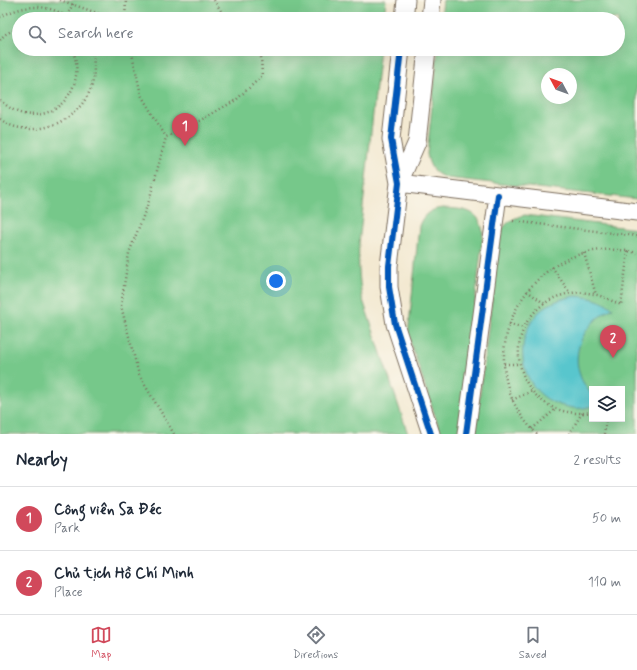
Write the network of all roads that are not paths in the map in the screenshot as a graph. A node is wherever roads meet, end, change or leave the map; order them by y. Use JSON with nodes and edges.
{"nodes":[{"id":1,"x":406,"y":0,"type":"edge"},
{"id":2,"x":432,"y":0,"type":"edge"},
{"id":3,"x":405,"y":12,"type":"edge"},
{"id":4,"x":431,"y":12,"type":"edge"},
{"id":5,"x":400,"y":56,"type":"edge"},
{"id":6,"x":426,"y":56,"type":"edge"},
{"id":7,"x":399,"y":183,"type":"junction"},
{"id":8,"x":498,"y":195,"type":"junction"},
{"id":9,"x":637,"y":212,"type":"edge"},
{"id":10,"x":431,"y":434,"type":"edge"},
{"id":11,"x":466,"y":434,"type":"edge"}],
"edges":[{"from":1,"to":3,"type":"street"},
{"from":2,"to":4,"type":"street"},
{"from":5,"to":7,"type":"street"},
{"from":6,"to":7,"type":"street"},
{"from":7,"to":8,"type":"street"},
{"from":7,"to":10,"type":"street"},
{"from":8,"to":9,"type":"street"},
{"from":8,"to":11,"type":"street"}]}
